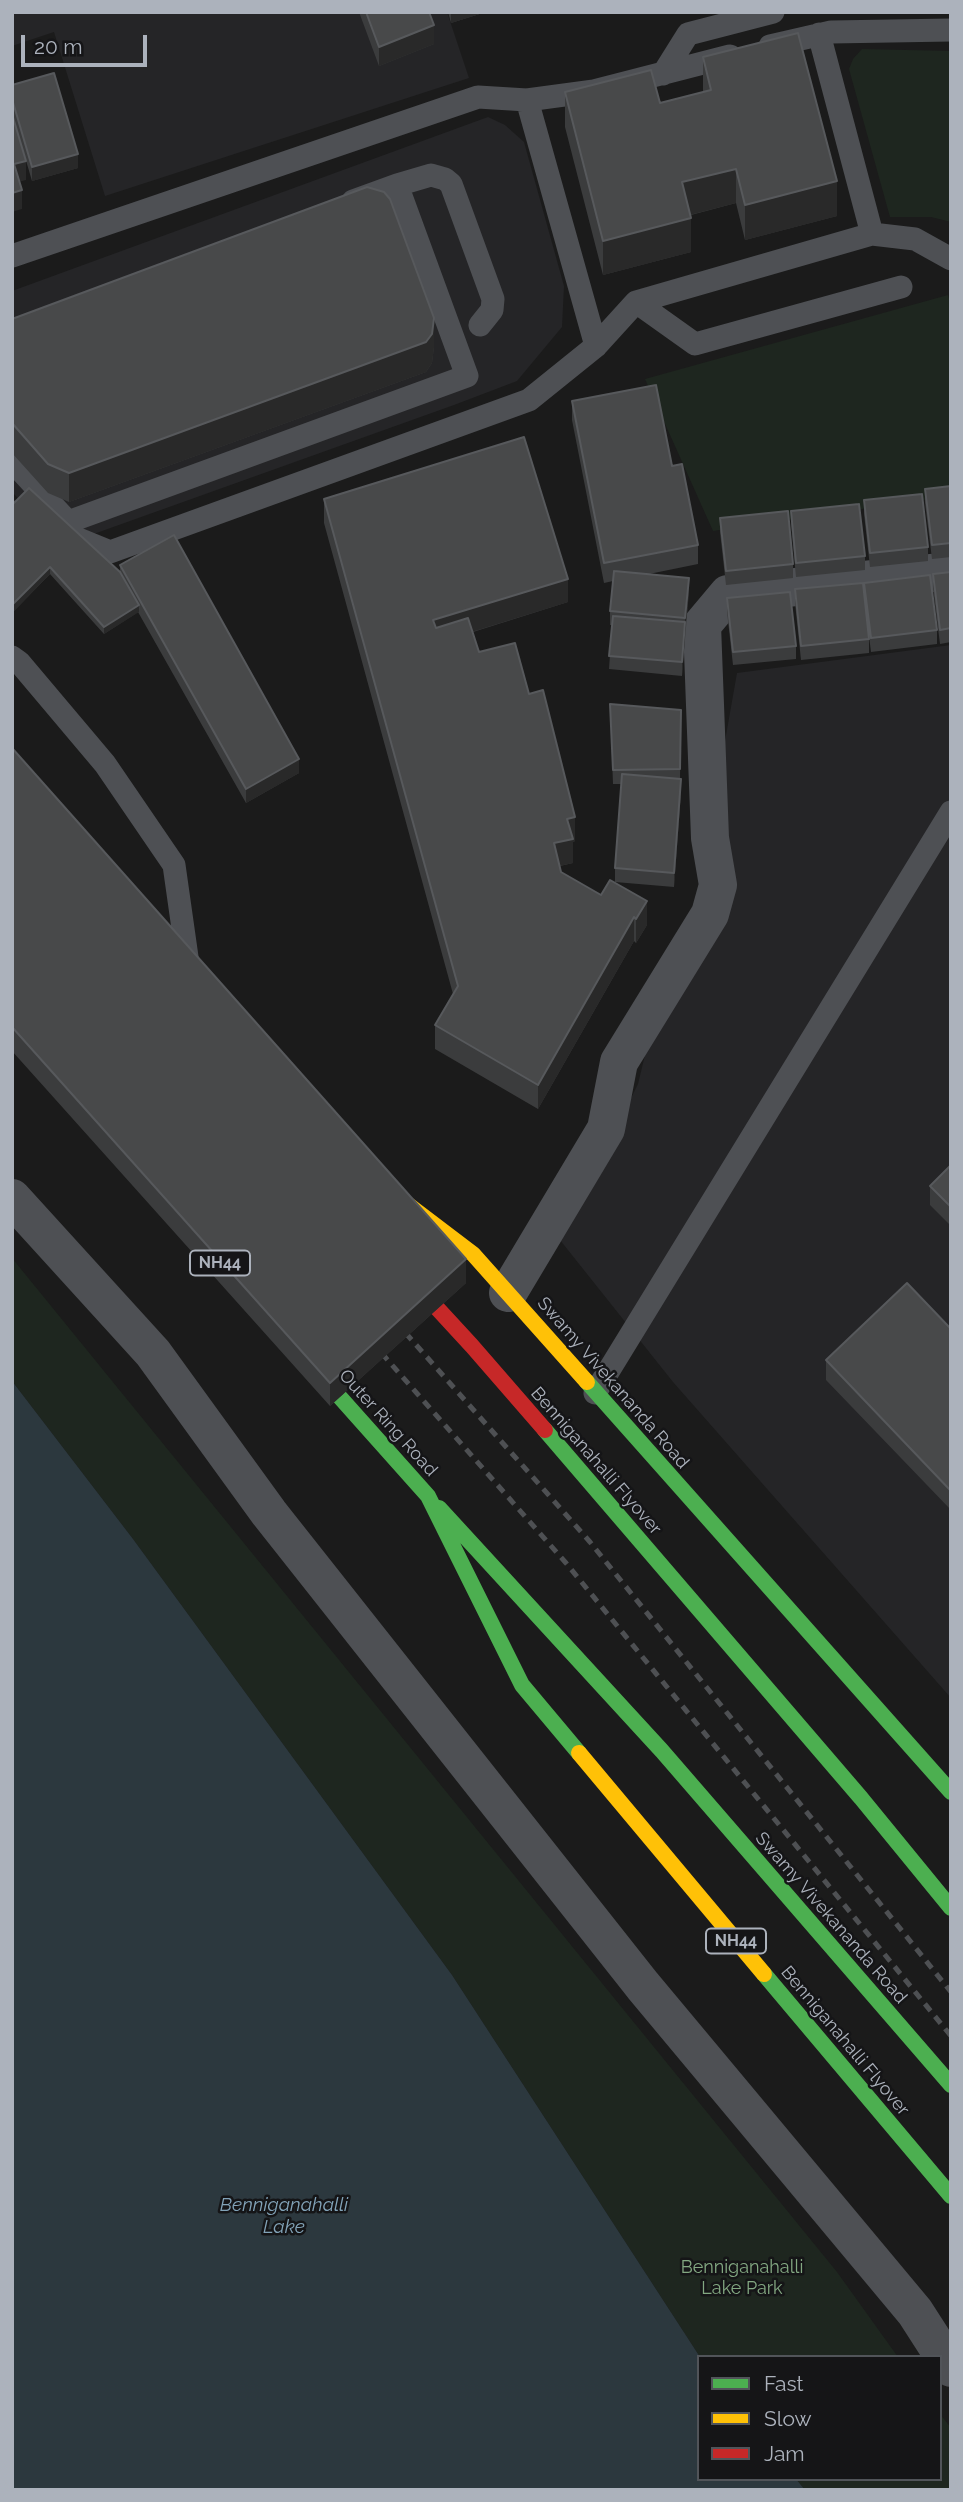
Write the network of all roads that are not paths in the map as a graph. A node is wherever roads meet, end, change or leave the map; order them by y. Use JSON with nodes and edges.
{"nodes":[{"id":1,"x":773,"y":12,"type":"edge"},
{"id":2,"x":951,"y":30,"type":"edge"},
{"id":3,"x":819,"y":34,"type":"junction"},
{"id":4,"x":663,"y":74,"type":"junction"},
{"id":5,"x":527,"y":100,"type":"junction"},
{"id":6,"x":397,"y":185,"type":"junction"},
{"id":7,"x":333,"y":209,"type":"edge"},
{"id":8,"x":872,"y":234,"type":"junction"},
{"id":9,"x":12,"y":256,"type":"edge"},
{"id":10,"x":951,"y":259,"type":"edge"},
{"id":11,"x":901,"y":287,"type":"dead end"},
{"id":12,"x":636,"y":302,"type":"junction"},
{"id":13,"x":480,"y":325,"type":"dead end"},
{"id":14,"x":596,"y":346,"type":"junction"},
{"id":15,"x":12,"y":461,"type":"edge"},
{"id":16,"x":12,"y":512,"type":"edge"},
{"id":17,"x":951,"y":571,"type":"edge"},
{"id":18,"x":12,"y":657,"type":"edge"},
{"id":19,"x":951,"y":813,"type":"edge"},
{"id":20,"x":192,"y":996,"type":"edge"},
{"id":21,"x":386,"y":1188,"type":"edge"},
{"id":22,"x":12,"y":1199,"type":"edge"},
{"id":23,"x":387,"y":1254,"type":"edge"},
{"id":24,"x":508,"y":1293,"type":"junction"},
{"id":25,"x":299,"y":1351,"type":"edge"},
{"id":26,"x":595,"y":1393,"type":"junction"},
{"id":27,"x":428,"y":1496,"type":"junction"},
{"id":28,"x":950,"y":1790,"type":"edge"},
{"id":29,"x":951,"y":1909,"type":"edge"},
{"id":30,"x":951,"y":2085,"type":"edge"},
{"id":31,"x":951,"y":2196,"type":"edge"},
{"id":32,"x":951,"y":2368,"type":"edge"}],
"edges":[{"from":1,"to":4,"type":"lane"},
{"from":2,"to":3,"type":"lane"},
{"from":3,"to":4,"type":"lane"},
{"from":3,"to":8,"type":"lane"},
{"from":4,"to":5,"type":"lane"},
{"from":5,"to":9,"type":"lane"},
{"from":5,"to":14,"type":"lane"},
{"from":6,"to":7,"type":"lane"},
{"from":6,"to":13,"type":"lane"},
{"from":6,"to":15,"type":"lane"},
{"from":8,"to":10,"type":"lane"},
{"from":8,"to":12,"type":"lane"},
{"from":11,"to":12,"type":"lane"},
{"from":12,"to":14,"type":"lane"},
{"from":14,"to":16,"type":"lane"},
{"from":17,"to":24,"type":"street"},
{"from":18,"to":20,"type":"lane"},
{"from":19,"to":26,"type":"lane"},
{"from":21,"to":24,"type":"main road","name":"Swamy Vivekananda Road"},
{"from":22,"to":32,"type":"street"},
{"from":23,"to":29,"type":"main road","name":"Benniganahalli Flyover"},
{"from":24,"to":26,"type":"main road","name":"Swamy Vivekananda Road"},
{"from":25,"to":27,"type":"main road","name":"Outer Ring Road","number":"NH44"},
{"from":26,"to":28,"type":"main road","name":"Swamy Vivekananda Road"},
{"from":27,"to":30,"type":"main road","name":"Swamy Vivekananda Road"},
{"from":27,"to":31,"type":"main road","name":"Benniganahalli Flyover","number":"NH44"}]}
